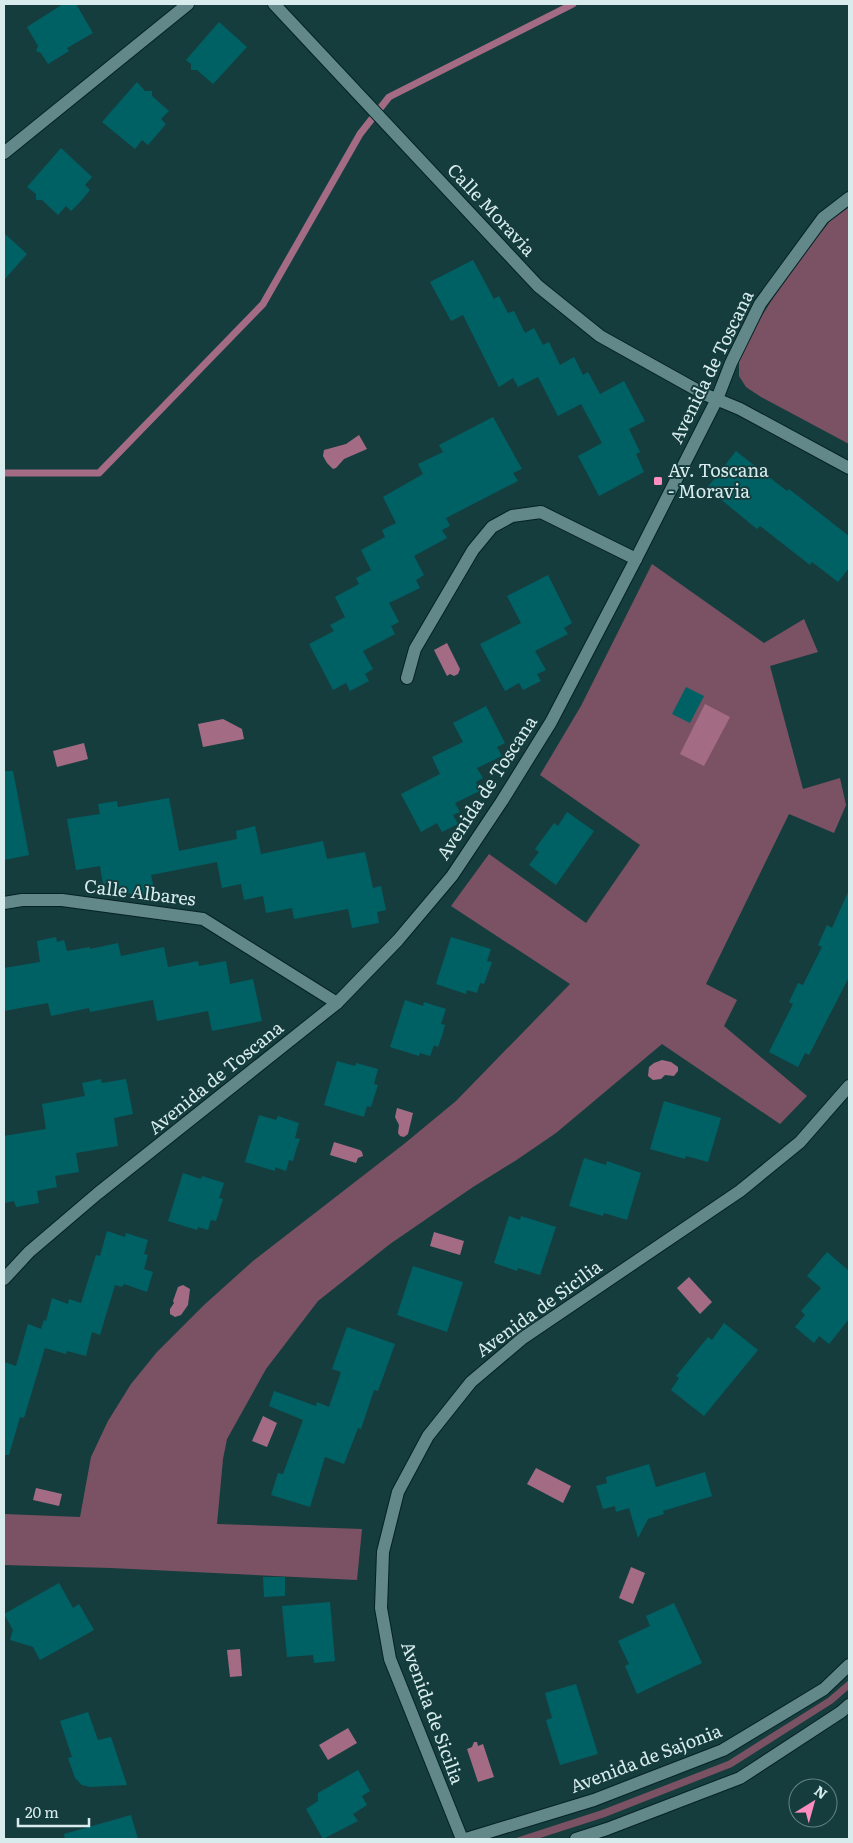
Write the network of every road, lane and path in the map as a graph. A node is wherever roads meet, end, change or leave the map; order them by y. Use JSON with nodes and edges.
{"nodes":[{"id":1,"x":188,"y":4,"type":"edge"},
{"id":2,"x":274,"y":4,"type":"edge"},
{"id":3,"x":4,"y":153,"type":"edge"},
{"id":4,"x":849,"y":198,"type":"edge"},
{"id":5,"x":717,"y":399,"type":"junction"},
{"id":6,"x":849,"y":468,"type":"edge"},
{"id":7,"x":636,"y":559,"type":"junction"},
{"id":8,"x":407,"y":678,"type":"dead end"},
{"id":9,"x":4,"y":903,"type":"edge"},
{"id":10,"x":337,"y":1004,"type":"junction"},
{"id":11,"x":849,"y":1086,"type":"edge"},
{"id":12,"x":4,"y":1279,"type":"edge"},
{"id":13,"x":849,"y":1665,"type":"edge"},
{"id":14,"x":849,"y":1705,"type":"edge"},
{"id":15,"x":464,"y":1839,"type":"edge"},
{"id":16,"x":576,"y":1839,"type":"edge"}],
"edges":[{"from":1,"to":3,"type":"street"},
{"from":2,"to":5,"type":"street","name":"Calle Moravia"},
{"from":4,"to":5,"type":"street","name":"Avenida de Toscana"},
{"from":5,"to":6,"type":"street","name":"Calle Moravia"},
{"from":5,"to":7,"type":"street","name":"Avenida de Toscana"},
{"from":7,"to":8,"type":"street"},
{"from":7,"to":10,"type":"street","name":"Avenida de Toscana"},
{"from":9,"to":10,"type":"street","name":"Calle Albares"},
{"from":10,"to":12,"type":"street","name":"Avenida de Toscana"},
{"from":11,"to":15,"type":"street","name":"Avenida de Sicilia"},
{"from":13,"to":15,"type":"street","name":"Avenida de Sajonia"},
{"from":14,"to":16,"type":"street"}]}
